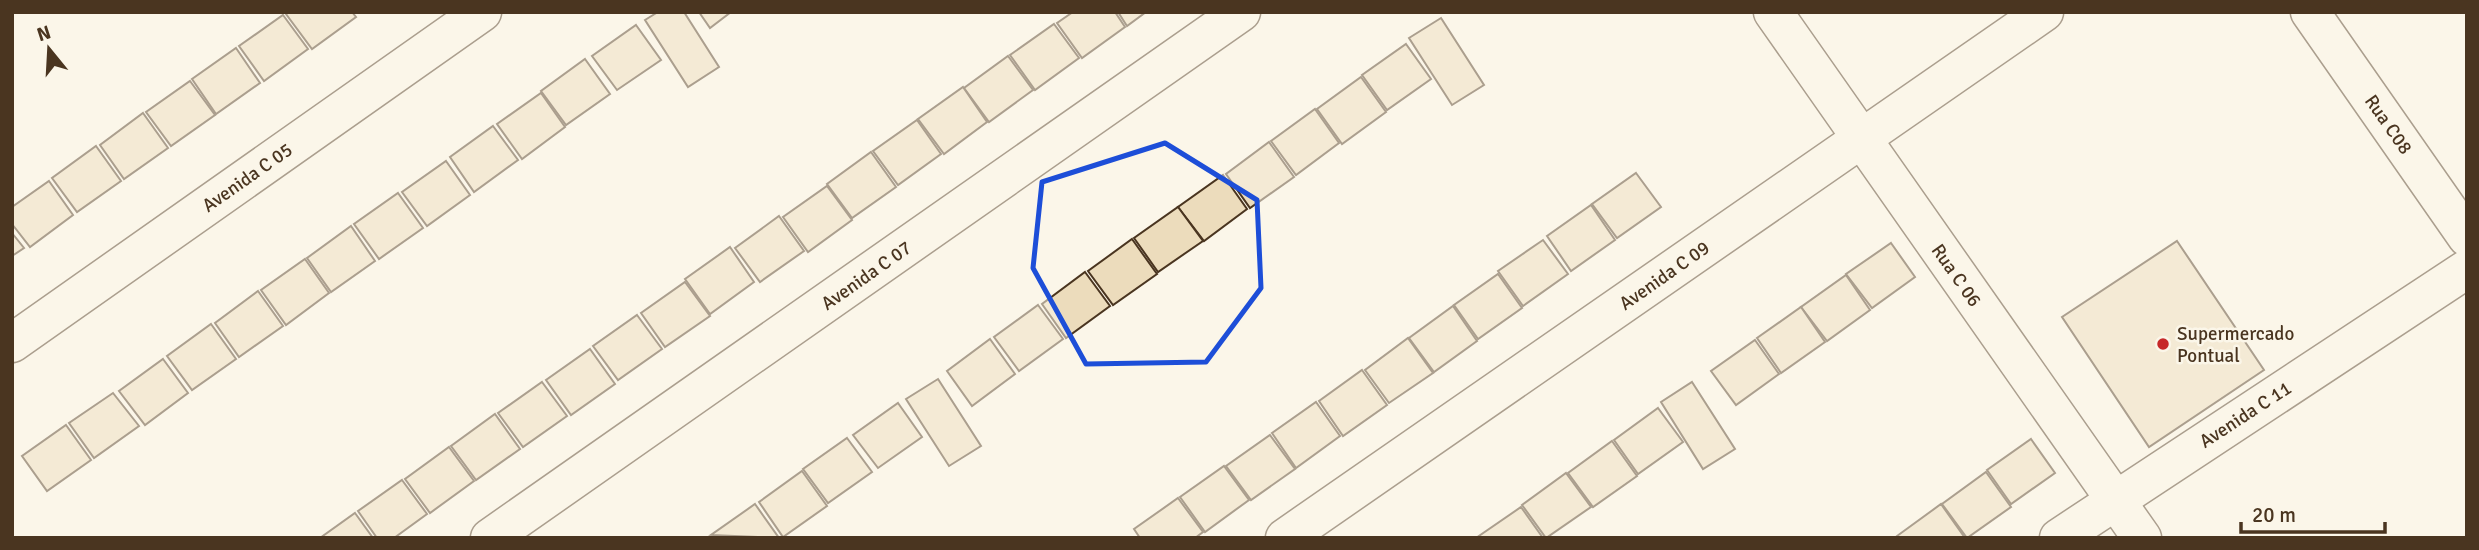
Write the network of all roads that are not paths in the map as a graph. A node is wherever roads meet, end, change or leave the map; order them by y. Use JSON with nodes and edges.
{"nodes":[{"id":1,"x":482,"y":12,"type":"edge"},
{"id":2,"x":1241,"y":12,"type":"edge"},
{"id":3,"x":1773,"y":12,"type":"edge"},
{"id":4,"x":2044,"y":12,"type":"edge"},
{"id":5,"x":2311,"y":12,"type":"edge"},
{"id":6,"x":1861,"y":138,"type":"junction"},
{"id":7,"x":2467,"y":237,"type":"edge"},
{"id":8,"x":2467,"y":270,"type":"edge"},
{"id":9,"x":12,"y":342,"type":"edge"},
{"id":10,"x":2114,"y":499,"type":"junction"},
{"id":11,"x":490,"y":538,"type":"edge"},
{"id":12,"x":1285,"y":538,"type":"edge"},
{"id":13,"x":2059,"y":538,"type":"edge"},
{"id":14,"x":2142,"y":538,"type":"edge"}],
"edges":[{"from":1,"to":9,"type":"street","name":"Avenida C 05"},
{"from":2,"to":11,"type":"street","name":"Avenida C 07"},
{"from":3,"to":6,"type":"street","name":"Rua C 06"},
{"from":4,"to":6,"type":"street","name":"Avenida C 09"},
{"from":5,"to":7,"type":"street","name":"Rua C08"},
{"from":6,"to":10,"type":"street","name":"Rua C 06"},
{"from":6,"to":12,"type":"street","name":"Avenida C 09"},
{"from":8,"to":10,"type":"street","name":"Avenida C 11"},
{"from":10,"to":13,"type":"street","name":"Avenida C 11"},
{"from":10,"to":14,"type":"street","name":"Rua C 06"}]}
